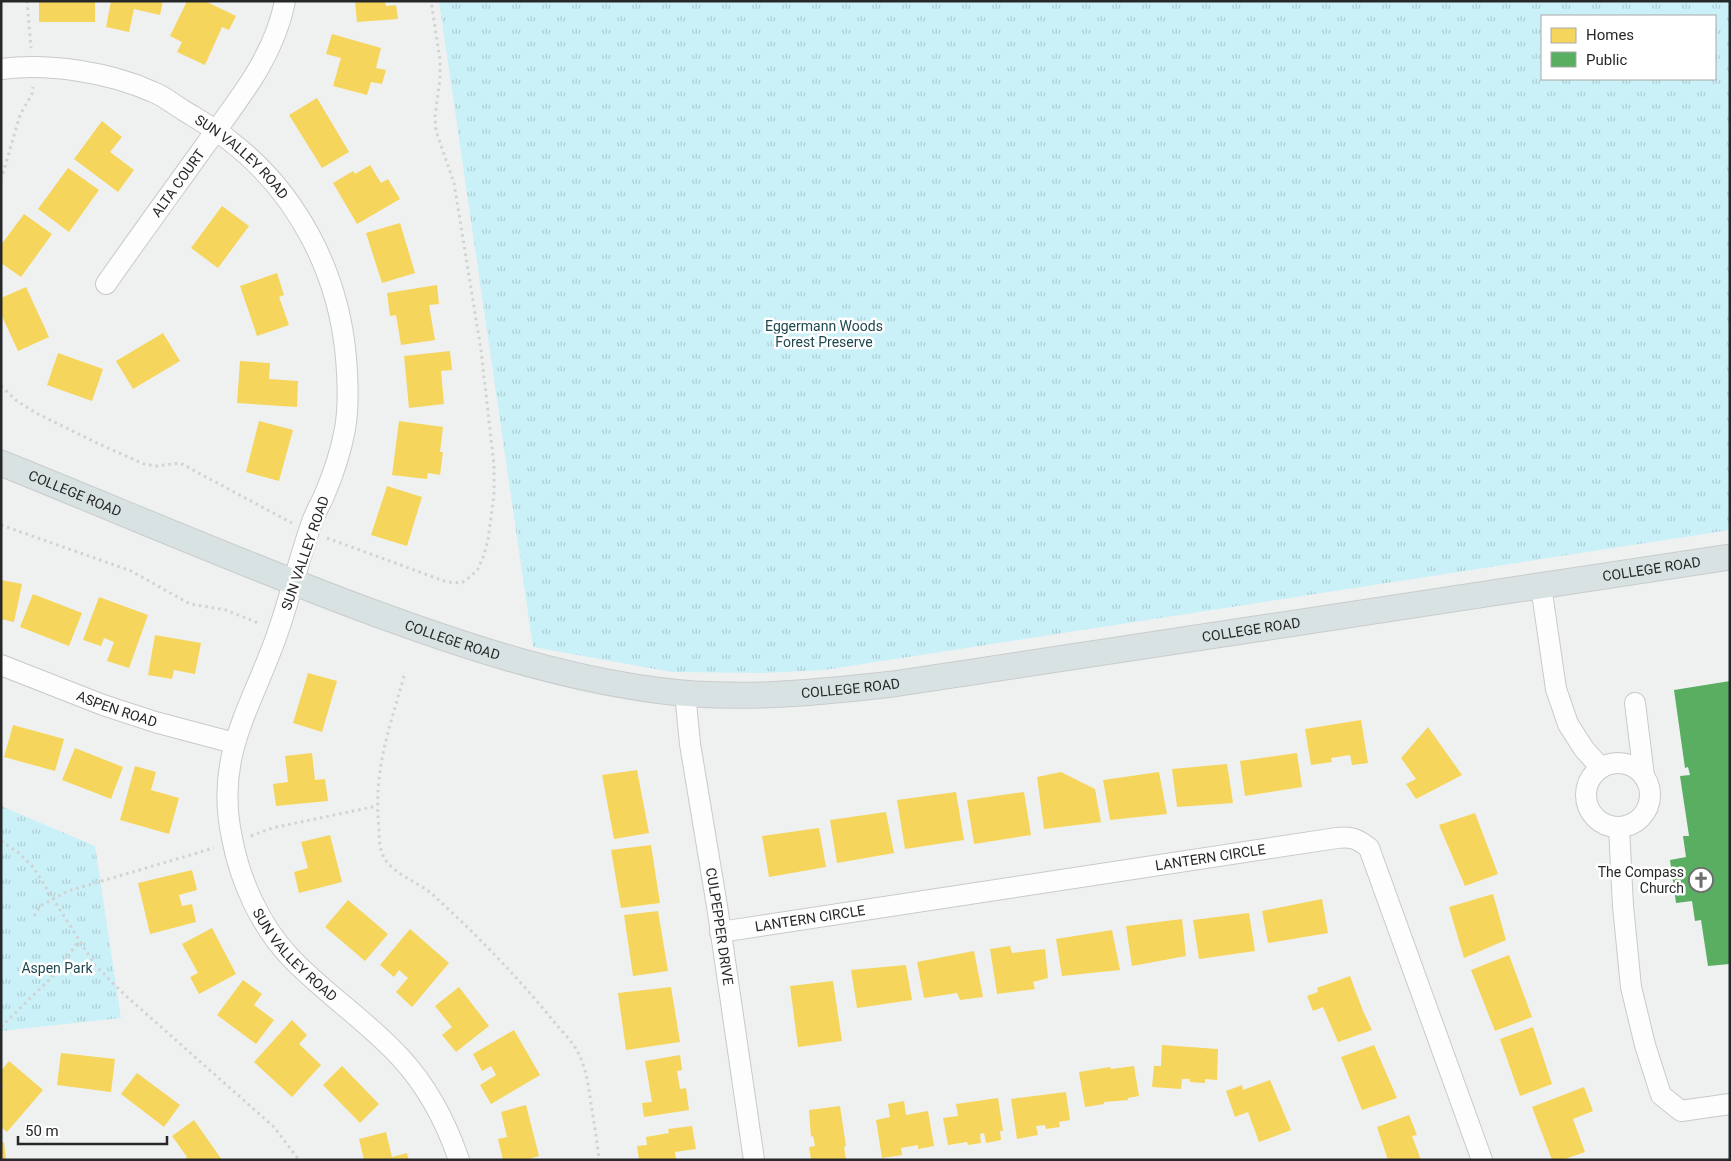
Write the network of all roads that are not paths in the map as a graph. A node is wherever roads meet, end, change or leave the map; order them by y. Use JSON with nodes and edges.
{"nodes":[{"id":1,"x":285,"y":1,"type":"edge"},
{"id":2,"x":1,"y":69,"type":"edge"},
{"id":3,"x":216,"y":130,"type":"junction"},
{"id":4,"x":106,"y":284,"type":"dead end"},
{"id":5,"x":1,"y":463,"type":"edge"},
{"id":6,"x":1730,"y":557,"type":"edge"},
{"id":7,"x":293,"y":583,"type":"junction"},
{"id":8,"x":1541,"y":586,"type":"junction"},
{"id":9,"x":1,"y":665,"type":"edge"},
{"id":10,"x":685,"y":693,"type":"junction"},
{"id":11,"x":1636,"y":703,"type":"dead end"},
{"id":12,"x":234,"y":744,"type":"junction"},
{"id":13,"x":1602,"y":768,"type":"junction"},
{"id":14,"x":1644,"y":776,"type":"junction"},
{"id":15,"x":1619,"y":828,"type":"junction"},
{"id":16,"x":720,"y":932,"type":"junction"},
{"id":17,"x":1730,"y":1104,"type":"edge"},
{"id":18,"x":459,"y":1160,"type":"edge"},
{"id":19,"x":754,"y":1160,"type":"edge"},
{"id":20,"x":1482,"y":1160,"type":"edge"}],
"edges":[{"from":1,"to":3,"type":"street","name":"ALTA COURT"},
{"from":2,"to":3,"type":"street","name":"SUN VALLEY ROAD"},
{"from":3,"to":4,"type":"street","name":"ALTA COURT"},
{"from":3,"to":7,"type":"street","name":"SUN VALLEY ROAD"},
{"from":5,"to":7,"type":"main road","name":"COLLEGE ROAD"},
{"from":6,"to":8,"type":"main road","name":"COLLEGE ROAD"},
{"from":7,"to":10,"type":"main road","name":"COLLEGE ROAD"},
{"from":7,"to":12,"type":"street","name":"SUN VALLEY ROAD"},
{"from":8,"to":10,"type":"main road","name":"COLLEGE ROAD"},
{"from":8,"to":13,"type":"street"},
{"from":9,"to":12,"type":"street","name":"ASPEN ROAD"},
{"from":10,"to":16,"type":"street","name":"CULPEPPER DRIVE"},
{"from":11,"to":14,"type":"street"},
{"from":12,"to":18,"type":"street","name":"SUN VALLEY ROAD"},
{"from":13,"to":14,"type":"street"},
{"from":13,"to":15,"type":"street"},
{"from":14,"to":15,"type":"street"},
{"from":15,"to":17,"type":"street"},
{"from":16,"to":19,"type":"street","name":"CULPEPPER DRIVE"},
{"from":16,"to":20,"type":"street","name":"LANTERN CIRCLE"}]}
